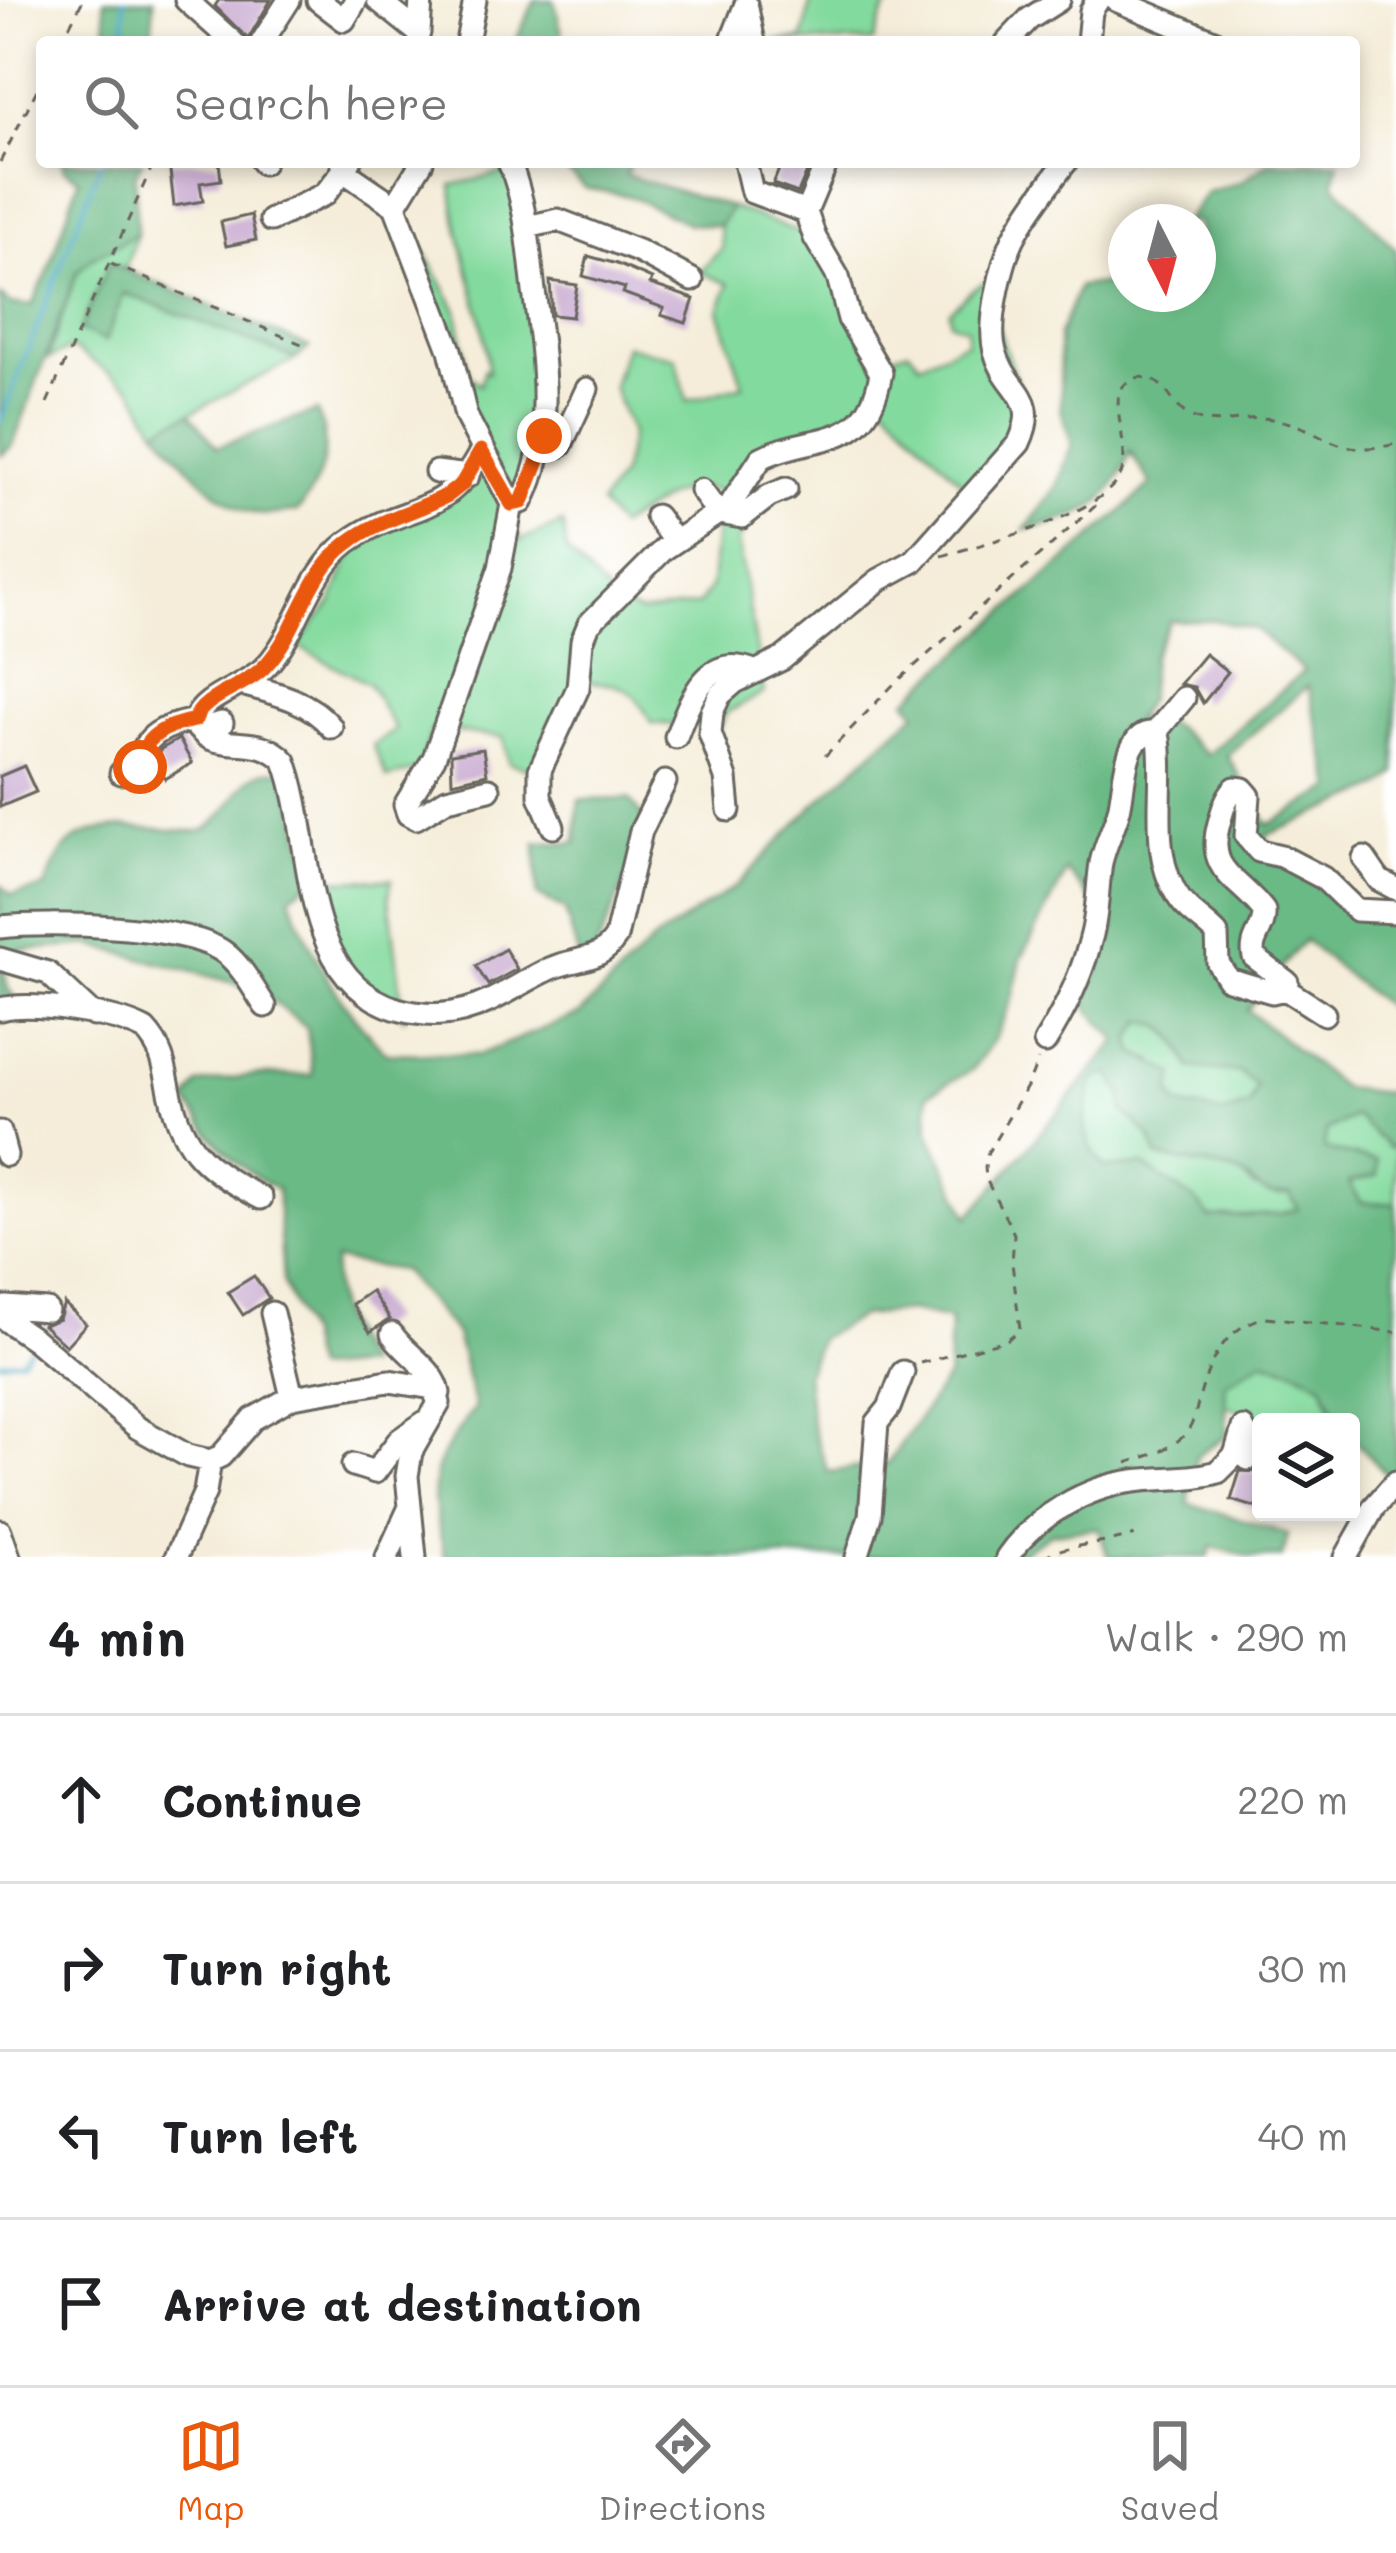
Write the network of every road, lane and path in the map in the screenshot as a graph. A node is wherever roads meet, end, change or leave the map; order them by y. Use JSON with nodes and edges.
{"nodes":[{"id":1,"x":83,"y":0,"type":"edge"},
{"id":2,"x":185,"y":0,"type":"edge"},
{"id":3,"x":289,"y":0,"type":"edge"},
{"id":4,"x":318,"y":0,"type":"edge"},
{"id":5,"x":356,"y":0,"type":"edge"},
{"id":6,"x":378,"y":0,"type":"edge"},
{"id":7,"x":421,"y":0,"type":"edge"},
{"id":8,"x":475,"y":0,"type":"edge"},
{"id":9,"x":1060,"y":0,"type":"edge"},
{"id":10,"x":1098,"y":0,"type":"edge"},
{"id":11,"x":1116,"y":0,"type":"edge"},
{"id":12,"x":743,"y":1,"type":"edge"},
{"id":13,"x":65,"y":36,"type":"edge"},
{"id":14,"x":221,"y":36,"type":"edge"},
{"id":15,"x":266,"y":36,"type":"edge"},
{"id":16,"x":422,"y":36,"type":"edge"},
{"id":17,"x":424,"y":36,"type":"edge"},
{"id":18,"x":468,"y":36,"type":"edge"},
{"id":19,"x":733,"y":36,"type":"edge"},
{"id":20,"x":752,"y":36,"type":"edge"},
{"id":21,"x":1013,"y":36,"type":"edge"},
{"id":22,"x":1089,"y":36,"type":"edge"},
{"id":23,"x":1202,"y":36,"type":"edge"},
{"id":24,"x":36,"y":92,"type":"edge"},
{"id":25,"x":0,"y":162,"type":"edge"},
{"id":26,"x":151,"y":168,"type":"edge"},
{"id":27,"x":343,"y":168,"type":"edge"},
{"id":28,"x":348,"y":168,"type":"edge"},
{"id":29,"x":418,"y":168,"type":"edge"},
{"id":30,"x":511,"y":168,"type":"edge"},
{"id":31,"x":746,"y":168,"type":"edge"},
{"id":32,"x":824,"y":168,"type":"edge"},
{"id":33,"x":1062,"y":168,"type":"edge"},
{"id":34,"x":395,"y":206,"type":"junction"},
{"id":35,"x":806,"y":212,"type":"junction"},
{"id":36,"x":271,"y":220,"type":"dead end"},
{"id":37,"x":527,"y":227,"type":"junction"},
{"id":38,"x":109,"y":263,"type":"junction"},
{"id":39,"x":692,"y":280,"type":"dead end"},
{"id":40,"x":309,"y":347,"type":"dead end"},
{"id":41,"x":587,"y":389,"type":"dead end"},
{"id":42,"x":47,"y":403,"type":"dead end"},
{"id":43,"x":543,"y":427,"type":"junction"},
{"id":44,"x":1396,"y":444,"type":"edge"},
{"id":45,"x":481,"y":451,"type":"junction"},
{"id":46,"x":436,"y":472,"type":"dead end"},
{"id":47,"x":468,"y":476,"type":"junction"},
{"id":48,"x":786,"y":489,"type":"dead end"},
{"id":49,"x":701,"y":490,"type":"dead end"},
{"id":50,"x":1112,"y":490,"type":"junction"},
{"id":51,"x":512,"y":504,"type":"junction"},
{"id":52,"x":718,"y":513,"type":"junction"},
{"id":53,"x":656,"y":516,"type":"dead end"},
{"id":54,"x":674,"y":541,"type":"junction"},
{"id":55,"x":914,"y":561,"type":"junction"},
{"id":56,"x":756,"y":672,"type":"junction"},
{"id":57,"x":245,"y":685,"type":"junction"},
{"id":58,"x":1184,"y":698,"type":"dead end"},
{"id":59,"x":222,"y":723,"type":"dead end"},
{"id":60,"x":197,"y":724,"type":"junction"},
{"id":61,"x":331,"y":727,"type":"dead end"},
{"id":62,"x":1155,"y":733,"type":"junction"},
{"id":63,"x":676,"y":737,"type":"dead end"},
{"id":64,"x":825,"y":756,"type":"dead end"},
{"id":65,"x":121,"y":773,"type":"dead end"},
{"id":66,"x":665,"y":782,"type":"dead end"},
{"id":67,"x":489,"y":789,"type":"dead end"},
{"id":68,"x":292,"y":794,"type":"junction"},
{"id":69,"x":729,"y":810,"type":"dead end"},
{"id":70,"x":554,"y":827,"type":"dead end"},
{"id":71,"x":314,"y":832,"type":"dead end"},
{"id":72,"x":1364,"y":858,"type":"dead end"},
{"id":73,"x":1396,"y":890,"type":"edge"},
{"id":74,"x":1396,"y":912,"type":"edge"},
{"id":75,"x":0,"y":927,"type":"edge"},
{"id":76,"x":0,"y":958,"type":"edge"},
{"id":77,"x":585,"y":975,"type":"dead end"},
{"id":78,"x":535,"y":977,"type":"junction"},
{"id":79,"x":1285,"y":989,"type":"junction"},
{"id":80,"x":265,"y":1006,"type":"dead end"},
{"id":81,"x":0,"y":1009,"type":"edge"},
{"id":82,"x":1324,"y":1015,"type":"dead end"},
{"id":83,"x":94,"y":1016,"type":"junction"},
{"id":84,"x":1045,"y":1042,"type":"joint"},
{"id":85,"x":0,"y":1132,"type":"edge"},
{"id":86,"x":6,"y":1155,"type":"dead end"},
{"id":87,"x":261,"y":1198,"type":"dead end"},
{"id":88,"x":47,"y":1310,"type":"dead end"},
{"id":89,"x":272,"y":1313,"type":"dead end"},
{"id":90,"x":0,"y":1315,"type":"edge"},
{"id":91,"x":1396,"y":1332,"type":"edge"},
{"id":92,"x":392,"y":1334,"type":"dead end"},
{"id":93,"x":903,"y":1372,"type":"joint"},
{"id":94,"x":439,"y":1394,"type":"junction"},
{"id":95,"x":292,"y":1397,"type":"junction"},
{"id":96,"x":430,"y":1423,"type":"junction"},
{"id":97,"x":226,"y":1429,"type":"dead end"},
{"id":98,"x":216,"y":1458,"type":"junction"},
{"id":99,"x":1248,"y":1459,"type":"dead end"},
{"id":100,"x":353,"y":1465,"type":"dead end"},
{"id":101,"x":1396,"y":1482,"type":"edge"},
{"id":102,"x":1106,"y":1489,"type":"junction"},
{"id":103,"x":410,"y":1509,"type":"junction"},
{"id":104,"x":0,"y":1531,"type":"edge"},
{"id":105,"x":1134,"y":1535,"type":"dead end"},
{"id":106,"x":9,"y":1553,"type":"edge"},
{"id":107,"x":176,"y":1555,"type":"edge"},
{"id":108,"x":387,"y":1557,"type":"edge"},
{"id":109,"x":415,"y":1557,"type":"edge"},
{"id":110,"x":857,"y":1557,"type":"edge"},
{"id":111,"x":1007,"y":1557,"type":"edge"},
{"id":112,"x":1043,"y":1557,"type":"edge"},
{"id":113,"x":1346,"y":1557,"type":"edge"}],
"edges":[{"from":1,"to":13,"type":"path"},
{"from":2,"to":14,"type":"street"},
{"from":3,"to":15,"type":"street"},
{"from":4,"to":5,"type":"street"},
{"from":6,"to":16,"type":"street"},
{"from":7,"to":17,"type":"street"},
{"from":8,"to":18,"type":"street"},
{"from":9,"to":21,"type":"street"},
{"from":10,"to":22,"type":"street"},
{"from":11,"to":23,"type":"street"},
{"from":12,"to":19,"type":"street"},
{"from":12,"to":20,"type":"street"},
{"from":24,"to":25,"type":"path"},
{"from":26,"to":38,"type":"path"},
{"from":27,"to":36,"type":"street"},
{"from":28,"to":34,"type":"street"},
{"from":29,"to":34,"type":"street"},
{"from":30,"to":37,"type":"street"},
{"from":31,"to":35,"type":"street"},
{"from":32,"to":35,"type":"street"},
{"from":33,"to":55,"type":"street"},
{"from":34,"to":45,"type":"street"},
{"from":35,"to":52,"type":"street"},
{"from":37,"to":39,"type":"street"},
{"from":37,"to":43,"type":"street"},
{"from":38,"to":40,"type":"path"},
{"from":38,"to":42,"type":"path"},
{"from":41,"to":43,"type":"street"},
{"from":43,"to":51,"type":"street"},
{"from":44,"to":50,"type":"path"},
{"from":45,"to":47,"type":"street"},
{"from":45,"to":51,"type":"street"},
{"from":46,"to":47,"type":"street"},
{"from":47,"to":57,"type":"street"},
{"from":48,"to":52,"type":"street"},
{"from":49,"to":52,"type":"street"},
{"from":50,"to":55,"type":"path"},
{"from":50,"to":64,"type":"path"},
{"from":51,"to":67,"type":"street"},
{"from":52,"to":54,"type":"street"},
{"from":53,"to":54,"type":"street"},
{"from":54,"to":70,"type":"street"},
{"from":55,"to":56,"type":"street"},
{"from":56,"to":63,"type":"street"},
{"from":56,"to":69,"type":"street"},
{"from":57,"to":60,"type":"street"},
{"from":57,"to":61,"type":"street"},
{"from":58,"to":62,"type":"street"},
{"from":59,"to":60,"type":"street"},
{"from":60,"to":65,"type":"street"},
{"from":60,"to":68,"type":"street"},
{"from":62,"to":79,"type":"street"},
{"from":62,"to":84,"type":"street"},
{"from":66,"to":78,"type":"street"},
{"from":68,"to":71,"type":"street"},
{"from":68,"to":78,"type":"street"},
{"from":72,"to":73,"type":"street"},
{"from":74,"to":79,"type":"street"},
{"from":75,"to":80,"type":"street"},
{"from":76,"to":83,"type":"street"},
{"from":77,"to":78,"type":"street"},
{"from":79,"to":82,"type":"street"},
{"from":81,"to":83,"type":"street"},
{"from":83,"to":87,"type":"street"},
{"from":84,"to":93,"type":"path"},
{"from":85,"to":86,"type":"street"},
{"from":88,"to":90,"type":"street"},
{"from":89,"to":95,"type":"street"},
{"from":90,"to":98,"type":"street"},
{"from":91,"to":102,"type":"path"},
{"from":92,"to":94,"type":"street"},
{"from":93,"to":110,"type":"street"},
{"from":94,"to":95,"type":"street"},
{"from":94,"to":96,"type":"street"},
{"from":95,"to":98,"type":"street"},
{"from":96,"to":100,"type":"street"},
{"from":96,"to":103,"type":"street"},
{"from":97,"to":98,"type":"street"},
{"from":98,"to":107,"type":"street"},
{"from":99,"to":102,"type":"street"},
{"from":101,"to":113,"type":"street"},
{"from":102,"to":111,"type":"street"},
{"from":103,"to":108,"type":"street"},
{"from":103,"to":109,"type":"street"},
{"from":104,"to":106,"type":"street"},
{"from":105,"to":112,"type":"path"}]}
